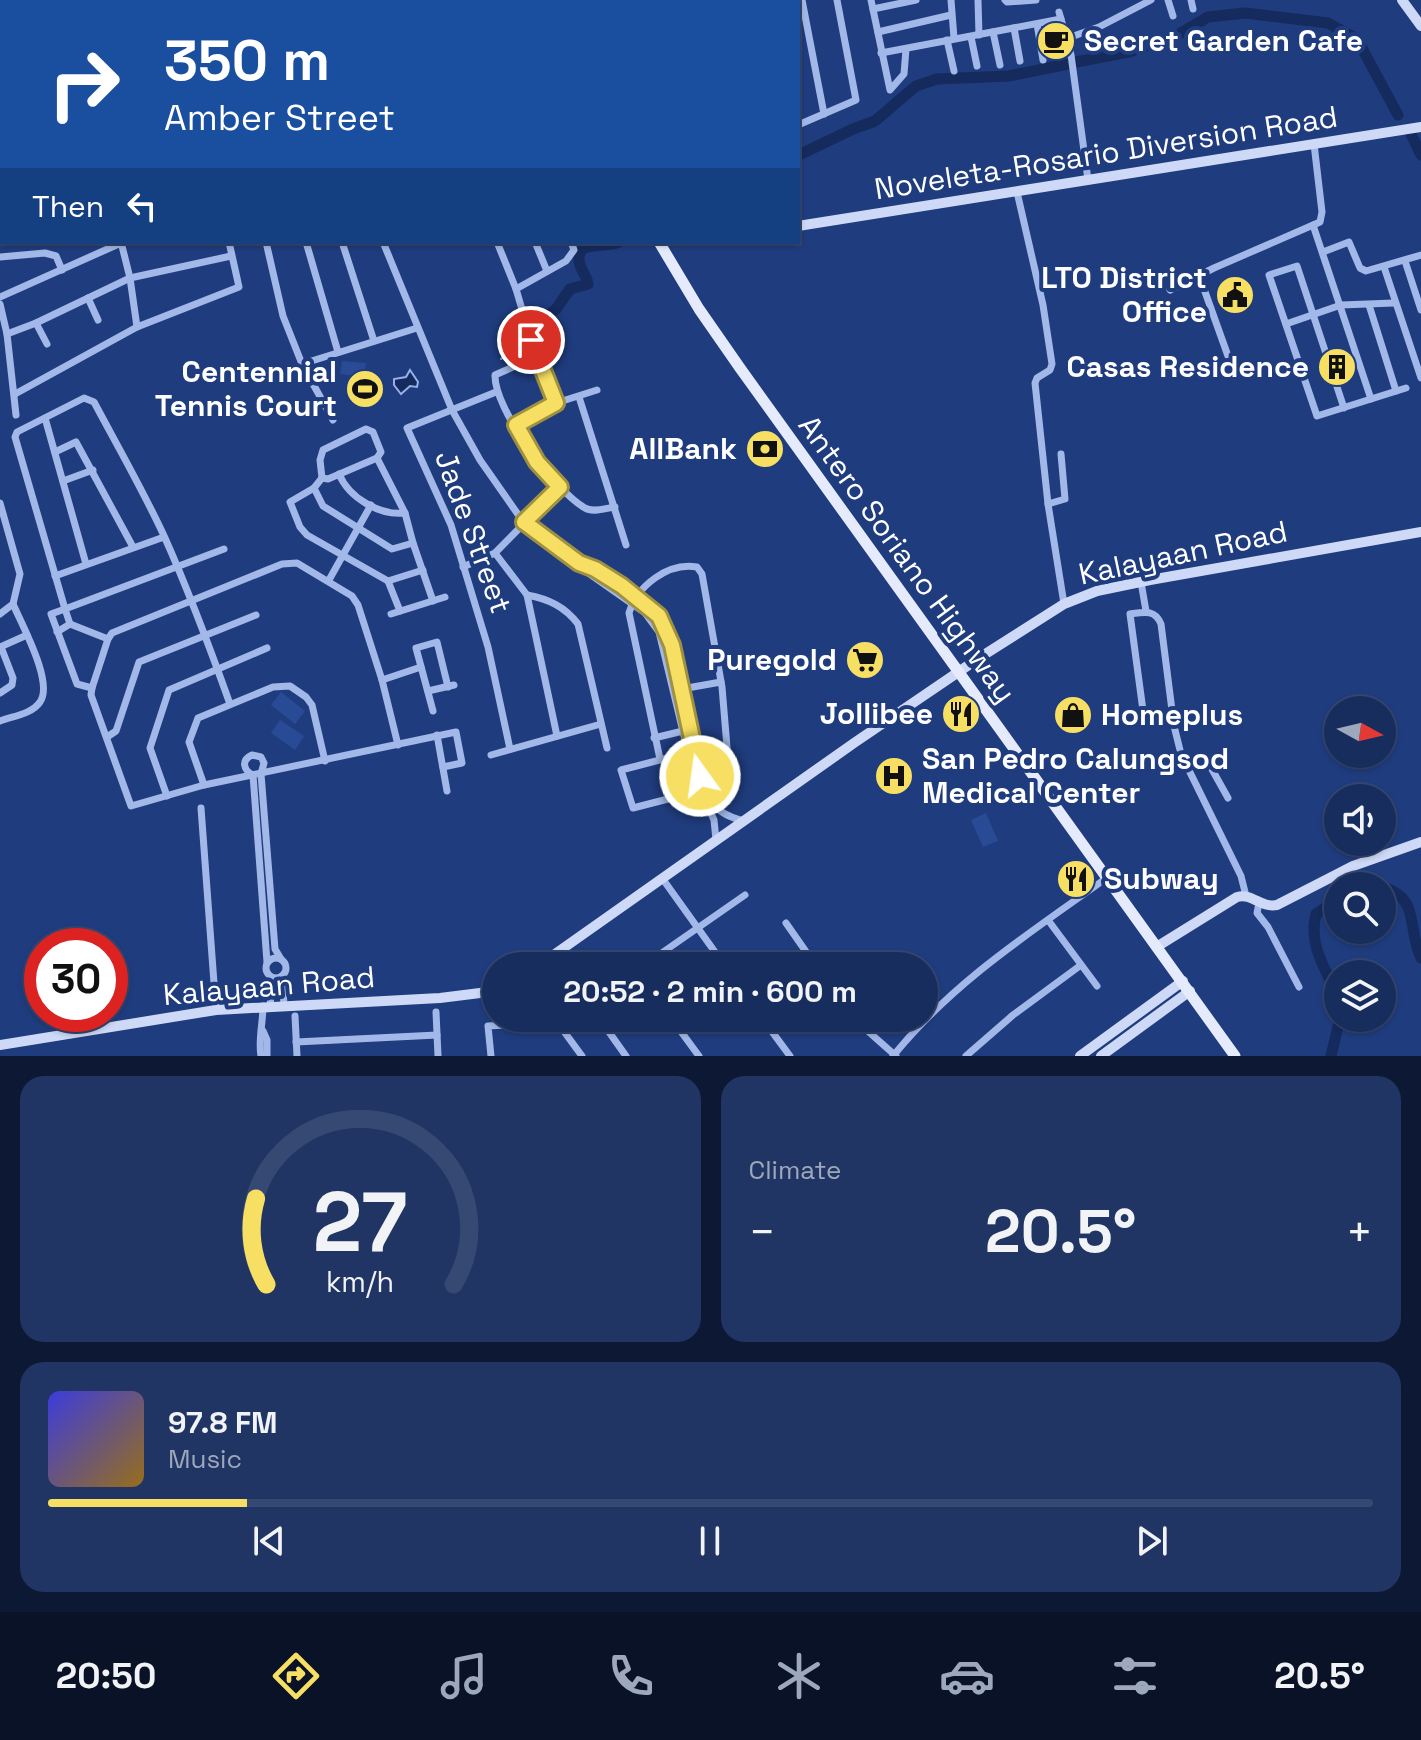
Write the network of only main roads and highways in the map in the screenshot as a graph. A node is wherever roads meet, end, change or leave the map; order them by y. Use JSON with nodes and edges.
{"nodes":[{"id":1,"x":1402,"y":0,"type":"edge"},
{"id":2,"x":1421,"y":26,"type":"edge"},
{"id":3,"x":1417,"y":128,"type":"edge"},
{"id":4,"x":800,"y":226,"type":"edge"},
{"id":5,"x":660,"y":244,"type":"edge"},
{"id":6,"x":1421,"y":532,"type":"edge"},
{"id":7,"x":959,"y":672,"type":"junction"},
{"id":8,"x":1421,"y":842,"type":"edge"},
{"id":9,"x":1158,"y":946,"type":"junction"},
{"id":10,"x":558,"y":952,"type":"edge"},
{"id":11,"x":1187,"y":986,"type":"junction"},
{"id":12,"x":482,"y":993,"type":"edge"},
{"id":13,"x":0,"y":1045,"type":"edge"},
{"id":14,"x":1080,"y":1056,"type":"edge"},
{"id":15,"x":1101,"y":1056,"type":"edge"},
{"id":16,"x":1235,"y":1056,"type":"edge"}],
"edges":[{"from":1,"to":2,"type":"main road"},
{"from":3,"to":4,"type":"main road","name":"Noveleta-Rosario Diversion Road"},
{"from":5,"to":7,"type":"main road","name":"Antero Soriano Highway"},
{"from":6,"to":7,"type":"main road","name":"Kalayaan Road"},
{"from":7,"to":9,"type":"main road","name":"Antero Soriano Highway"},
{"from":7,"to":10,"type":"main road","name":"Kalayaan Road"},
{"from":8,"to":9,"type":"main road"},
{"from":9,"to":11,"type":"main road","name":"Antero Soriano Highway"},
{"from":11,"to":14,"type":"main road"},
{"from":11,"to":15,"type":"main road"},
{"from":11,"to":16,"type":"main road","name":"Antero Soriano Highway"},
{"from":12,"to":13,"type":"main road","name":"Kalayaan Road"}]}
